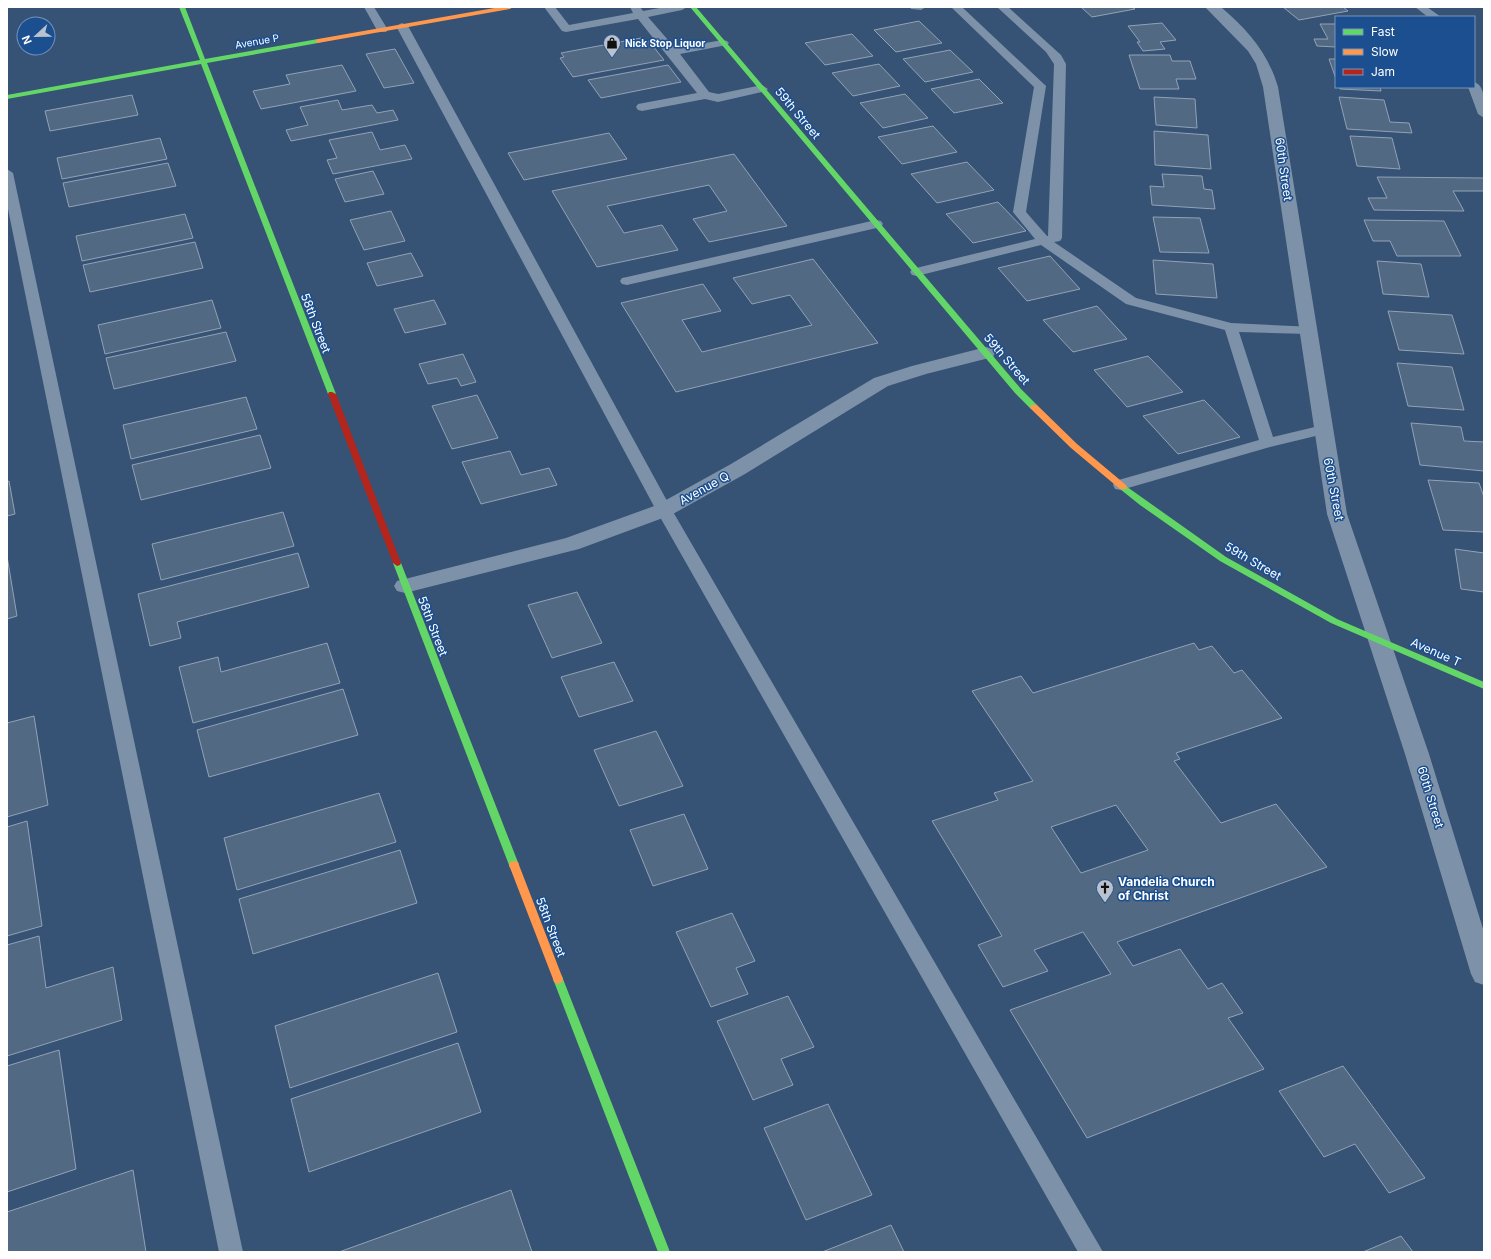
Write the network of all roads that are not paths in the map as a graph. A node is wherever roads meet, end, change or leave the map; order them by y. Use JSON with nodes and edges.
{"nodes":[{"id":1,"x":182,"y":7,"type":"edge"},
{"id":2,"x":369,"y":7,"type":"edge"},
{"id":3,"x":510,"y":7,"type":"edge"},
{"id":4,"x":549,"y":7,"type":"edge"},
{"id":5,"x":682,"y":7,"type":"edge"},
{"id":6,"x":693,"y":7,"type":"edge"},
{"id":7,"x":915,"y":7,"type":"edge"},
{"id":8,"x":921,"y":7,"type":"edge"},
{"id":9,"x":956,"y":7,"type":"edge"},
{"id":10,"x":1002,"y":7,"type":"edge"},
{"id":11,"x":1212,"y":7,"type":"edge"},
{"id":12,"x":1420,"y":7,"type":"edge"},
{"id":13,"x":637,"y":11,"type":"edge"},
{"id":14,"x":1434,"y":16,"type":"edge"},
{"id":15,"x":402,"y":26,"type":"junction"},
{"id":16,"x":382,"y":30,"type":"junction"},
{"id":17,"x":723,"y":43,"type":"junction"},
{"id":18,"x":672,"y":52,"type":"junction"},
{"id":19,"x":202,"y":62,"type":"junction"},
{"id":20,"x":1475,"y":88,"type":"edge"},
{"id":21,"x":762,"y":89,"type":"junction"},
{"id":22,"x":705,"y":95,"type":"junction"},
{"id":23,"x":7,"y":97,"type":"edge"},
{"id":24,"x":642,"y":107,"type":"dead end"},
{"id":25,"x":1484,"y":114,"type":"edge"},
{"id":26,"x":7,"y":174,"type":"edge"},
{"id":27,"x":876,"y":224,"type":"junction"},
{"id":28,"x":1044,"y":241,"type":"junction"},
{"id":29,"x":917,"y":272,"type":"junction"},
{"id":30,"x":628,"y":282,"type":"dead end"},
{"id":31,"x":1231,"y":327,"type":"junction"},
{"id":32,"x":1309,"y":330,"type":"junction"},
{"id":33,"x":986,"y":353,"type":"junction"},
{"id":34,"x":1324,"y":430,"type":"junction"},
{"id":35,"x":1267,"y":443,"type":"junction"},
{"id":36,"x":1121,"y":485,"type":"junction"},
{"id":37,"x":664,"y":510,"type":"junction"},
{"id":38,"x":405,"y":586,"type":"junction"},
{"id":39,"x":1379,"y":640,"type":"junction"},
{"id":40,"x":1484,"y":686,"type":"edge"},
{"id":41,"x":1484,"y":974,"type":"edge"},
{"id":42,"x":232,"y":1252,"type":"edge"},
{"id":43,"x":664,"y":1252,"type":"edge"},
{"id":44,"x":1091,"y":1252,"type":"edge"}],
"edges":[{"from":1,"to":19,"type":"street","name":"58th Street"},
{"from":2,"to":16,"type":"lane"},
{"from":3,"to":15,"type":"street","name":"Avenue P"},
{"from":4,"to":13,"type":"lane"},
{"from":5,"to":13,"type":"lane"},
{"from":6,"to":17,"type":"street","name":"59th Street"},
{"from":7,"to":8,"type":"lane"},
{"from":9,"to":28,"type":"lane"},
{"from":10,"to":28,"type":"lane"},
{"from":11,"to":32,"type":"street","name":"60th Street"},
{"from":12,"to":14,"type":"lane"},
{"from":13,"to":18,"type":"lane"},
{"from":15,"to":16,"type":"street","name":"Avenue P"},
{"from":15,"to":37,"type":"lane"},
{"from":16,"to":19,"type":"street","name":"Avenue P"},
{"from":17,"to":18,"type":"lane"},
{"from":17,"to":21,"type":"street","name":"59th Street"},
{"from":18,"to":22,"type":"lane"},
{"from":19,"to":23,"type":"street","name":"Avenue P"},
{"from":19,"to":38,"type":"street","name":"58th Street"},
{"from":20,"to":25,"type":"lane"},
{"from":21,"to":22,"type":"lane"},
{"from":21,"to":27,"type":"street","name":"59th Street"},
{"from":22,"to":24,"type":"lane"},
{"from":26,"to":42,"type":"lane"},
{"from":27,"to":29,"type":"street","name":"59th Street"},
{"from":27,"to":30,"type":"lane"},
{"from":28,"to":29,"type":"lane"},
{"from":28,"to":31,"type":"lane"},
{"from":29,"to":33,"type":"street","name":"59th Street"},
{"from":31,"to":32,"type":"lane"},
{"from":31,"to":35,"type":"lane"},
{"from":32,"to":34,"type":"street","name":"60th Street"},
{"from":33,"to":36,"type":"street","name":"59th Street"},
{"from":33,"to":37,"type":"street","name":"Avenue Q"},
{"from":34,"to":35,"type":"lane"},
{"from":34,"to":39,"type":"street","name":"60th Street"},
{"from":35,"to":36,"type":"lane"},
{"from":36,"to":39,"type":"street","name":"59th Street"},
{"from":37,"to":38,"type":"street","name":"Avenue Q"},
{"from":37,"to":44,"type":"lane"},
{"from":38,"to":43,"type":"street","name":"58th Street"},
{"from":39,"to":40,"type":"street","name":"Avenue T"},
{"from":39,"to":41,"type":"street","name":"60th Street"}]}
